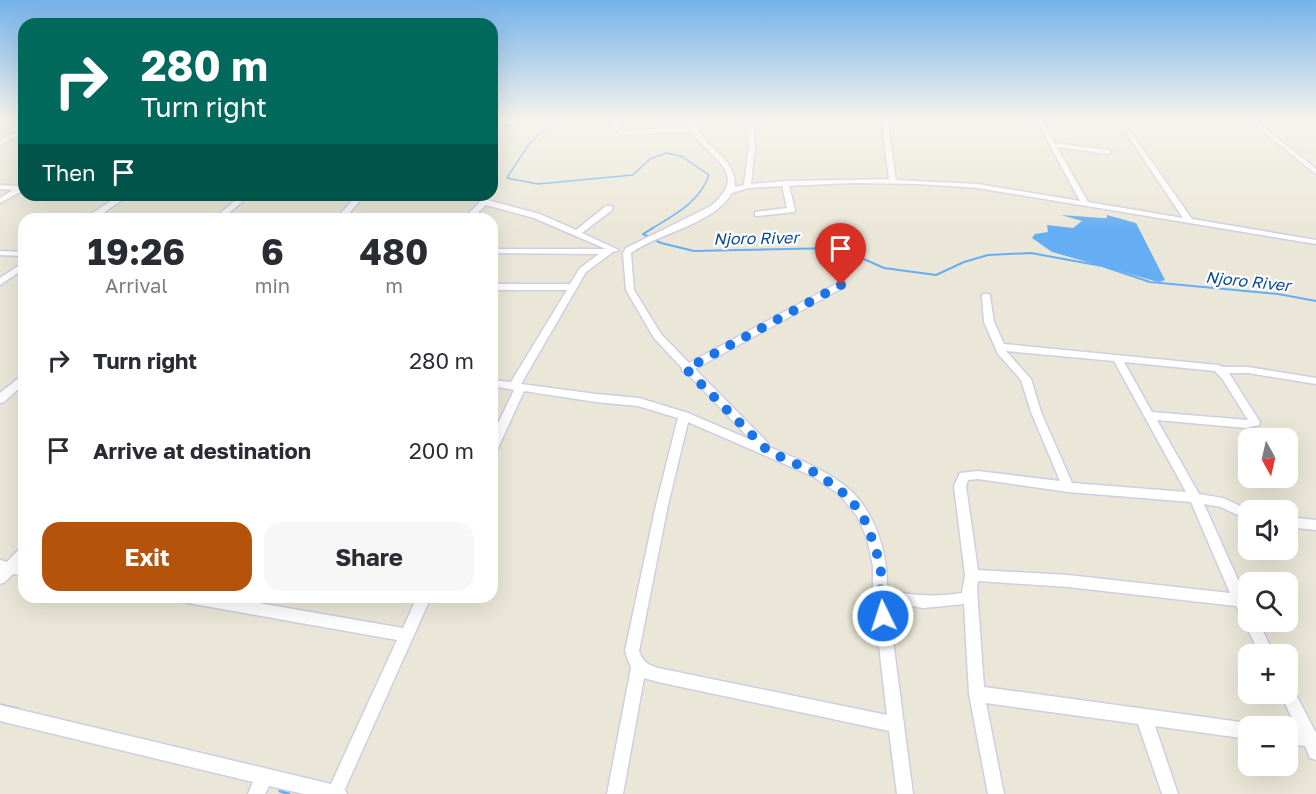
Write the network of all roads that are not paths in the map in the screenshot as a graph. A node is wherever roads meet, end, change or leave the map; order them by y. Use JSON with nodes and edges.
{"nodes":[{"id":1,"x":716,"y":155,"type":"edge"},
{"id":2,"x":751,"y":155,"type":"edge"},
{"id":3,"x":889,"y":155,"type":"edge"},
{"id":4,"x":1058,"y":155,"type":"edge"},
{"id":5,"x":1144,"y":155,"type":"edge"},
{"id":6,"x":1295,"y":155,"type":"edge"},
{"id":7,"x":1316,"y":172,"type":"edge"},
{"id":8,"x":893,"y":182,"type":"junction"},
{"id":9,"x":785,"y":183,"type":"junction"},
{"id":10,"x":747,"y":186,"type":"junction"},
{"id":11,"x":0,"y":187,"type":"edge"},
{"id":12,"x":18,"y":187,"type":"edge"},
{"id":13,"x":18,"y":190,"type":"edge"},
{"id":14,"x":731,"y":191,"type":"junction"},
{"id":15,"x":0,"y":201,"type":"edge"},
{"id":16,"x":116,"y":201,"type":"edge"},
{"id":17,"x":239,"y":201,"type":"edge"},
{"id":18,"x":356,"y":201,"type":"edge"},
{"id":19,"x":484,"y":202,"type":"joint"},
{"id":20,"x":1086,"y":205,"type":"junction"},
{"id":21,"x":609,"y":207,"type":"dead end"},
{"id":22,"x":99,"y":213,"type":"edge"},
{"id":23,"x":224,"y":213,"type":"edge"},
{"id":24,"x":345,"y":213,"type":"edge"},
{"id":25,"x":473,"y":213,"type":"edge"},
{"id":26,"x":758,"y":214,"type":"dead end"},
{"id":27,"x":1189,"y":221,"type":"junction"},
{"id":28,"x":577,"y":233,"type":"junction"},
{"id":29,"x":1316,"y":242,"type":"edge"},
{"id":30,"x":609,"y":250,"type":"junction"},
{"id":31,"x":631,"y":250,"type":"junction"},
{"id":32,"x":498,"y":251,"type":"edge"},
{"id":33,"x":0,"y":252,"type":"edge"},
{"id":34,"x":18,"y":254,"type":"edge"},
{"id":35,"x":18,"y":269,"type":"edge"},
{"id":36,"x":0,"y":282,"type":"edge"},
{"id":37,"x":841,"y":285,"type":"dead end"},
{"id":38,"x":498,"y":287,"type":"edge"},
{"id":39,"x":572,"y":287,"type":"junction"},
{"id":40,"x":986,"y":296,"type":"dead end"},
{"id":41,"x":1001,"y":346,"type":"junction"},
{"id":42,"x":1118,"y":360,"type":"junction"},
{"id":43,"x":686,"y":369,"type":"junction"},
{"id":44,"x":1221,"y":370,"type":"junction"},
{"id":45,"x":1316,"y":381,"type":"edge"},
{"id":46,"x":18,"y":384,"type":"edge"},
{"id":47,"x":498,"y":384,"type":"edge"},
{"id":48,"x":517,"y":387,"type":"junction"},
{"id":49,"x":0,"y":399,"type":"edge"},
{"id":50,"x":1148,"y":415,"type":"junction"},
{"id":51,"x":684,"y":416,"type":"junction"},
{"id":52,"x":498,"y":433,"type":"edge"},
{"id":53,"x":768,"y":451,"type":"junction"},
{"id":54,"x":1068,"y":487,"type":"junction"},
{"id":55,"x":1195,"y":498,"type":"junction"},
{"id":56,"x":1238,"y":510,"type":"edge"},
{"id":57,"x":1298,"y":523,"type":"edge"},
{"id":58,"x":1316,"y":525,"type":"edge"},
{"id":59,"x":11,"y":567,"type":"edge"},
{"id":60,"x":0,"y":578,"type":"edge"},
{"id":61,"x":971,"y":582,"type":"junction"},
{"id":62,"x":880,"y":594,"type":"junction"},
{"id":63,"x":1238,"y":595,"type":"edge"},
{"id":64,"x":1238,"y":600,"type":"edge"},
{"id":65,"x":222,"y":603,"type":"edge"},
{"id":66,"x":421,"y":603,"type":"edge"},
{"id":67,"x":406,"y":635,"type":"junction"},
{"id":68,"x":639,"y":667,"type":"junction"},
{"id":69,"x":977,"y":694,"type":"junction"},
{"id":70,"x":1293,"y":704,"type":"edge"},
{"id":71,"x":0,"y":713,"type":"edge"},
{"id":72,"x":1144,"y":718,"type":"junction"},
{"id":73,"x":896,"y":725,"type":"junction"},
{"id":74,"x":1238,"y":730,"type":"edge"},
{"id":75,"x":1298,"y":739,"type":"edge"},
{"id":76,"x":1314,"y":744,"type":"edge"},
{"id":77,"x":265,"y":777,"type":"junction"},
{"id":78,"x":256,"y":794,"type":"edge"},
{"id":79,"x":337,"y":794,"type":"edge"},
{"id":80,"x":615,"y":794,"type":"edge"},
{"id":81,"x":905,"y":794,"type":"edge"},
{"id":82,"x":996,"y":794,"type":"edge"},
{"id":83,"x":1170,"y":794,"type":"edge"}],
"edges":[{"from":1,"to":14,"type":"street"},
{"from":2,"to":10,"type":"street"},
{"from":3,"to":8,"type":"street"},
{"from":4,"to":20,"type":"street"},
{"from":5,"to":27,"type":"street"},
{"from":6,"to":7,"type":"street"},
{"from":8,"to":9,"type":"street"},
{"from":8,"to":20,"type":"street"},
{"from":9,"to":10,"type":"street"},
{"from":9,"to":26,"type":"street"},
{"from":10,"to":14,"type":"street"},
{"from":11,"to":12,"type":"street"},
{"from":13,"to":15,"type":"street"},
{"from":14,"to":31,"type":"street"},
{"from":16,"to":22,"type":"street"},
{"from":17,"to":23,"type":"street"},
{"from":18,"to":24,"type":"street"},
{"from":19,"to":25,"type":"street"},
{"from":19,"to":28,"type":"street"},
{"from":20,"to":27,"type":"street"},
{"from":21,"to":28,"type":"street"},
{"from":27,"to":29,"type":"street"},
{"from":28,"to":30,"type":"street"},
{"from":30,"to":31,"type":"street"},
{"from":30,"to":32,"type":"street"},
{"from":30,"to":39,"type":"street"},
{"from":31,"to":43,"type":"street"},
{"from":33,"to":34,"type":"street"},
{"from":35,"to":36,"type":"street"},
{"from":37,"to":43,"type":"street"},
{"from":38,"to":39,"type":"street"},
{"from":39,"to":48,"type":"street"},
{"from":40,"to":41,"type":"street"},
{"from":41,"to":42,"type":"street"},
{"from":41,"to":54,"type":"street"},
{"from":42,"to":44,"type":"street"},
{"from":42,"to":50,"type":"street"},
{"from":43,"to":53,"type":"street"},
{"from":44,"to":45,"type":"street"},
{"from":44,"to":50,"type":"street"},
{"from":46,"to":49,"type":"street"},
{"from":47,"to":48,"type":"street"},
{"from":48,"to":51,"type":"street"},
{"from":48,"to":52,"type":"street"},
{"from":50,"to":55,"type":"street"},
{"from":51,"to":53,"type":"street"},
{"from":51,"to":68,"type":"street"},
{"from":53,"to":62,"type":"street"},
{"from":54,"to":55,"type":"street"},
{"from":54,"to":61,"type":"street"},
{"from":55,"to":56,"type":"street"},
{"from":55,"to":63,"type":"street"},
{"from":57,"to":58,"type":"street"},
{"from":59,"to":60,"type":"street"},
{"from":61,"to":62,"type":"street"},
{"from":61,"to":64,"type":"street"},
{"from":61,"to":69,"type":"street"},
{"from":62,"to":73,"type":"street"},
{"from":65,"to":67,"type":"street"},
{"from":66,"to":67,"type":"street"},
{"from":67,"to":79,"type":"street"},
{"from":68,"to":73,"type":"street"},
{"from":68,"to":80,"type":"street"},
{"from":69,"to":72,"type":"street"},
{"from":69,"to":82,"type":"street"},
{"from":70,"to":76,"type":"street"},
{"from":71,"to":77,"type":"street"},
{"from":72,"to":74,"type":"street"},
{"from":72,"to":83,"type":"street"},
{"from":73,"to":81,"type":"street"},
{"from":75,"to":76,"type":"street"},
{"from":77,"to":78,"type":"street"},
{"from":77,"to":79,"type":"street"}]}
